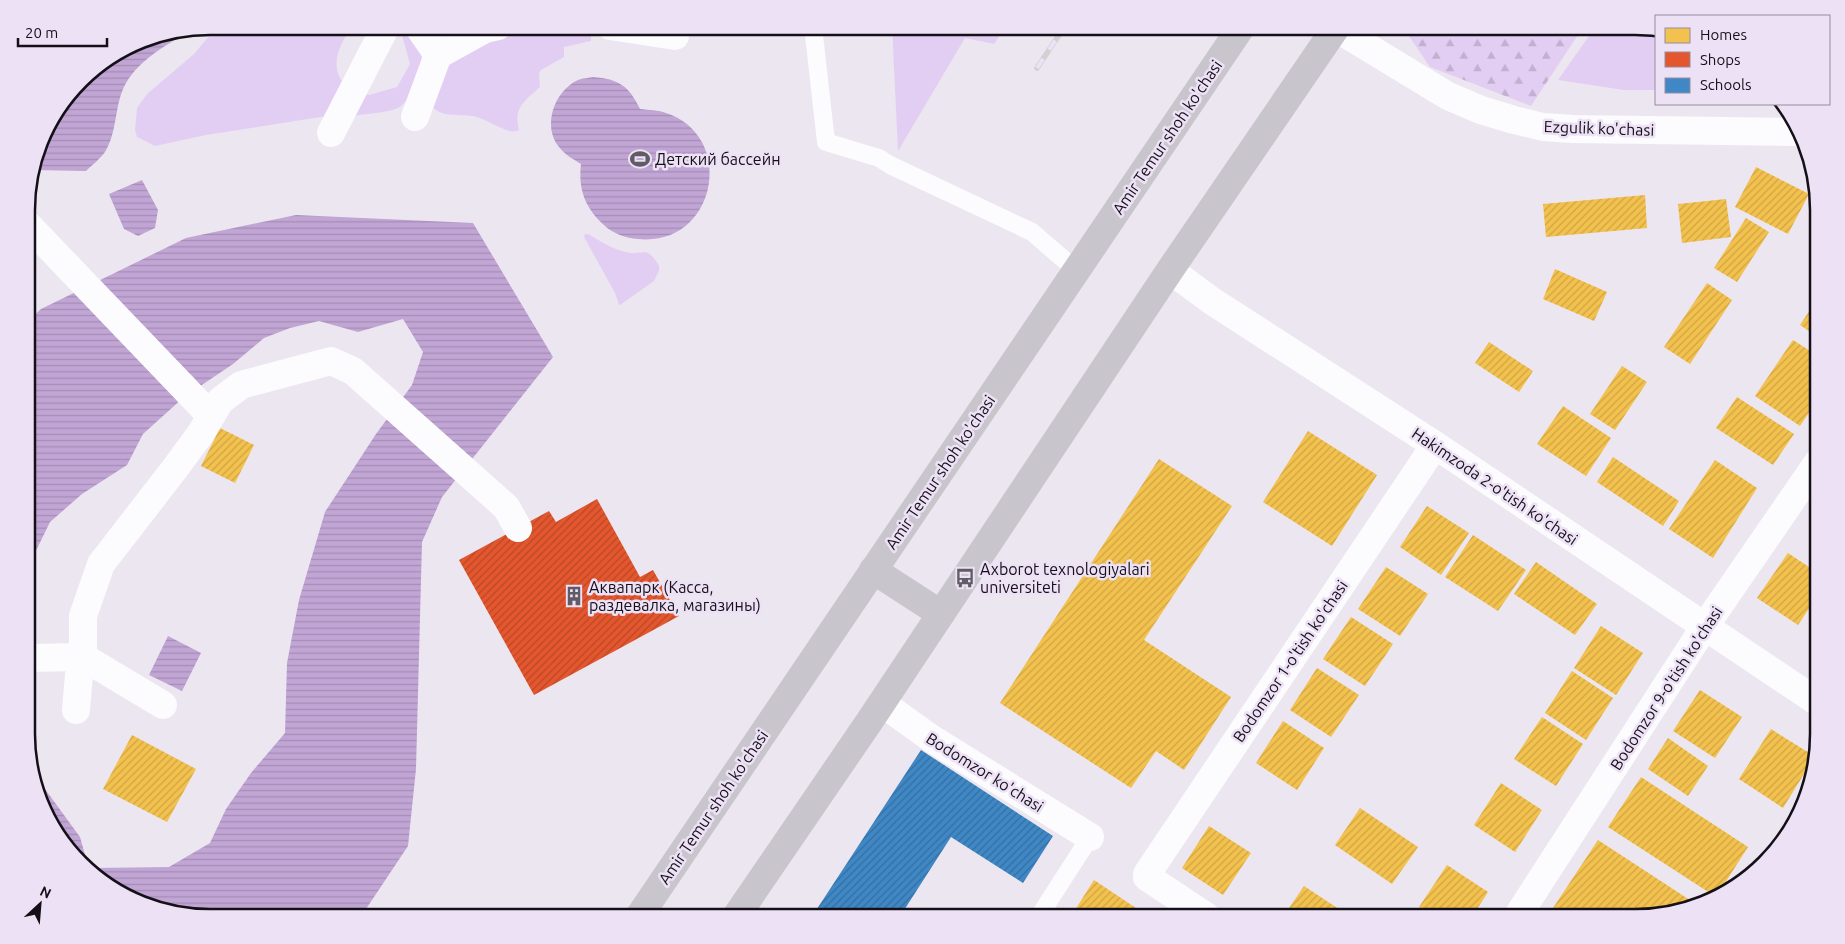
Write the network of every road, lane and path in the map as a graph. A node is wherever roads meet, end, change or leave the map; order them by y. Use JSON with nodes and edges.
{"nodes":[{"id":1,"x":381,"y":35,"type":"edge"},
{"id":2,"x":424,"y":35,"type":"edge"},
{"id":3,"x":475,"y":35,"type":"edge"},
{"id":4,"x":669,"y":35,"type":"edge"},
{"id":5,"x":813,"y":35,"type":"edge"},
{"id":6,"x":1236,"y":35,"type":"edge"},
{"id":7,"x":1331,"y":35,"type":"edge"},
{"id":8,"x":1349,"y":35,"type":"edge"},
{"id":9,"x":676,"y":36,"type":"dead end"},
{"id":10,"x":438,"y":54,"type":"junction"},
{"id":11,"x":415,"y":117,"type":"dead end"},
{"id":12,"x":1792,"y":132,"type":"edge"},
{"id":13,"x":331,"y":133,"type":"dead end"},
{"id":14,"x":35,"y":232,"type":"edge"},
{"id":15,"x":1076,"y":270,"type":"junction"},
{"id":16,"x":1170,"y":270,"type":"junction"},
{"id":17,"x":211,"y":416,"type":"junction"},
{"id":18,"x":1435,"y":445,"type":"junction"},
{"id":19,"x":1810,"y":474,"type":"edge"},
{"id":20,"x":512,"y":518,"type":"dead end"},
{"id":21,"x":873,"y":570,"type":"junction"},
{"id":22,"x":941,"y":614,"type":"junction"},
{"id":23,"x":1705,"y":626,"type":"junction"},
{"id":24,"x":84,"y":657,"type":"junction"},
{"id":25,"x":35,"y":658,"type":"edge"},
{"id":26,"x":1810,"y":697,"type":"edge"},
{"id":27,"x":882,"y":703,"type":"junction"},
{"id":28,"x":163,"y":705,"type":"dead end"},
{"id":29,"x":76,"y":710,"type":"dead end"},
{"id":30,"x":1090,"y":837,"type":"joint"},
{"id":31,"x":644,"y":909,"type":"edge"},
{"id":32,"x":742,"y":909,"type":"edge"},
{"id":33,"x":1044,"y":909,"type":"edge"},
{"id":34,"x":1194,"y":909,"type":"edge"},
{"id":35,"x":1521,"y":909,"type":"edge"}],
"edges":[{"from":1,"to":13,"type":"street"},
{"from":2,"to":10,"type":"street"},
{"from":3,"to":10,"type":"street"},
{"from":4,"to":9,"type":"street"},
{"from":5,"to":15,"type":"lane"},
{"from":6,"to":15,"type":"main road","name":"Amir Temur shoh ko'chasi"},
{"from":7,"to":16,"type":"main road"},
{"from":8,"to":12,"type":"street","name":"Ezgulik ko'chasi"},
{"from":10,"to":11,"type":"street"},
{"from":14,"to":17,"type":"street"},
{"from":15,"to":21,"type":"main road","name":"Amir Temur shoh ko'chasi"},
{"from":16,"to":18,"type":"street","name":"Hakimzoda 2-o'tish ko'chasi"},
{"from":16,"to":22,"type":"main road"},
{"from":17,"to":20,"type":"street"},
{"from":17,"to":24,"type":"street"},
{"from":18,"to":23,"type":"street","name":"Hakimzoda 2-o'tish ko'chasi"},
{"from":18,"to":34,"type":"street","name":"Bodomzor 1-o'tish ko'chasi"},
{"from":19,"to":23,"type":"street","name":"Bodomzor 9-o'tish ko'chasi"},
{"from":21,"to":22,"type":"main road"},
{"from":21,"to":31,"type":"main road","name":"Amir Temur shoh ko'chasi"},
{"from":22,"to":27,"type":"main road"},
{"from":23,"to":26,"type":"street","name":"Hakimzoda 2-o'tish ko'chasi"},
{"from":23,"to":35,"type":"street","name":"Bodomzor 9-o'tish ko'chasi"},
{"from":24,"to":25,"type":"street"},
{"from":24,"to":28,"type":"street"},
{"from":24,"to":29,"type":"street"},
{"from":27,"to":30,"type":"street","name":"Bodomzor ko'chasi"},
{"from":27,"to":32,"type":"main road"},
{"from":30,"to":33,"type":"lane"}]}
